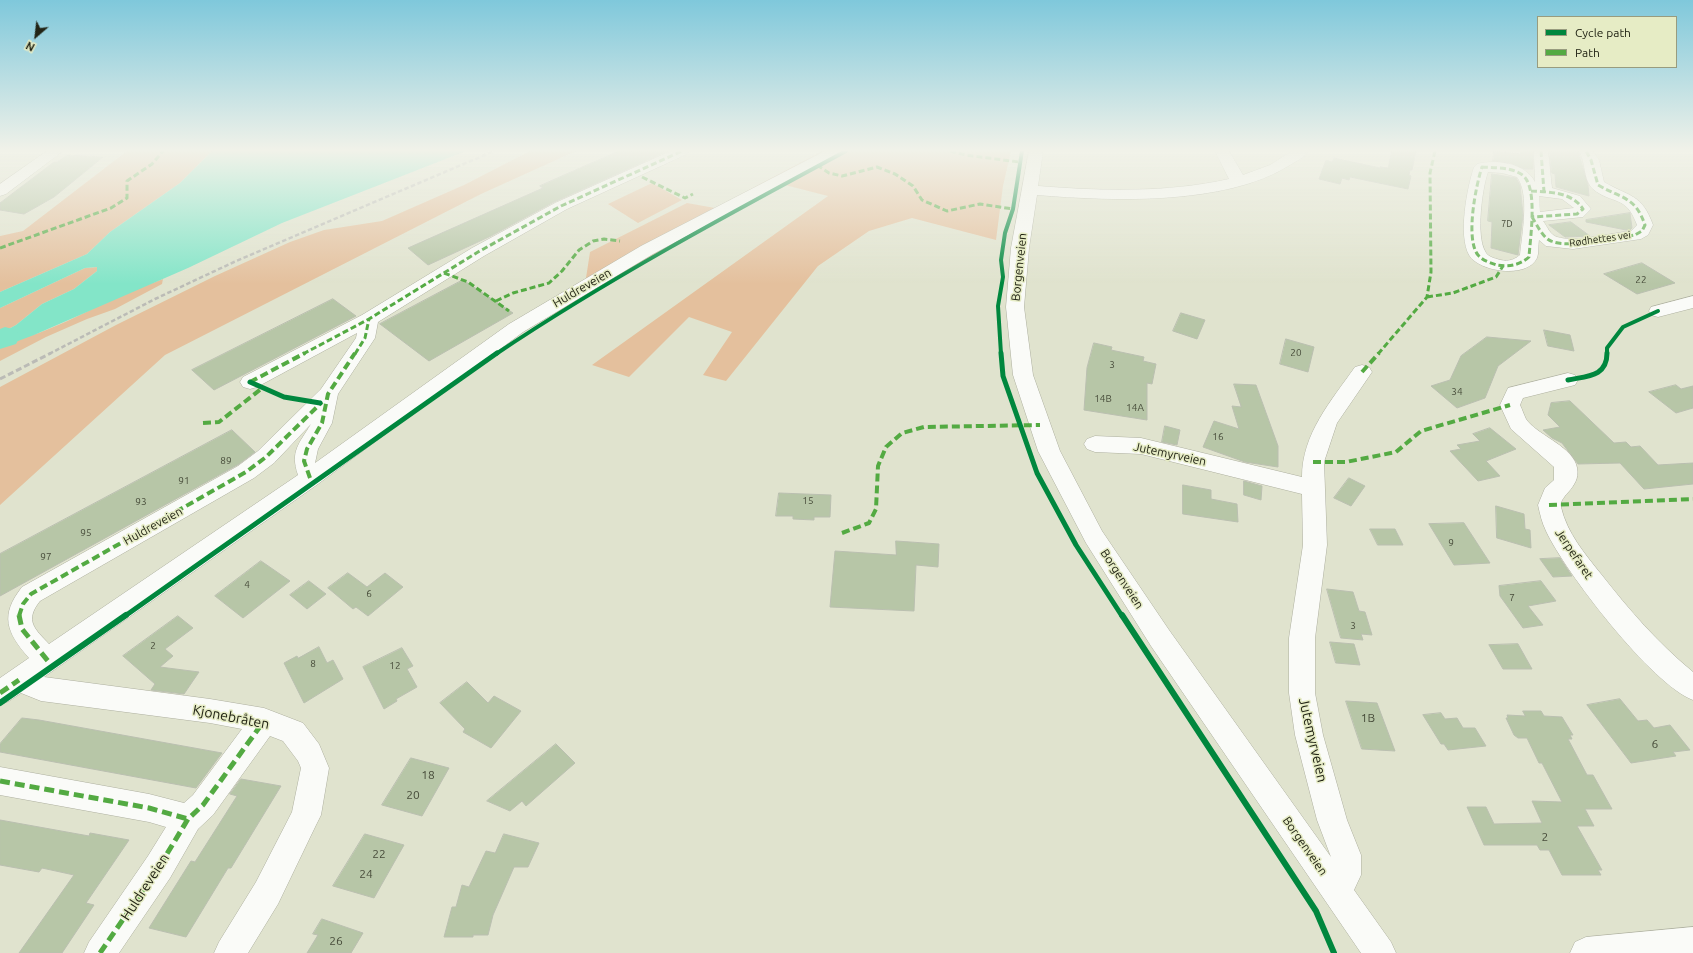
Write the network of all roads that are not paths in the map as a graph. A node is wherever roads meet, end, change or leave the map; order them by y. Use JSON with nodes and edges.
{"nodes":[{"id":1,"x":584,"y":195,"type":"edge"},
{"id":2,"x":749,"y":195,"type":"edge"},
{"id":3,"x":1027,"y":195,"type":"edge"},
{"id":4,"x":1476,"y":195,"type":"edge"},
{"id":5,"x":1537,"y":195,"type":"edge"},
{"id":6,"x":1556,"y":195,"type":"edge"},
{"id":7,"x":1619,"y":195,"type":"edge"},
{"id":8,"x":1532,"y":217,"type":"junction"},
{"id":9,"x":1693,"y":302,"type":"edge"},
{"id":10,"x":1658,"y":311,"type":"dead end"},
{"id":11,"x":369,"y":319,"type":"junction"},
{"id":12,"x":1362,"y":372,"type":"dead end"},
{"id":13,"x":1568,"y":380,"type":"dead end"},
{"id":14,"x":250,"y":382,"type":"dead end"},
{"id":15,"x":328,"y":394,"type":"junction"},
{"id":16,"x":1095,"y":444,"type":"dead end"},
{"id":17,"x":310,"y":478,"type":"junction"},
{"id":18,"x":1313,"y":488,"type":"junction"},
{"id":19,"x":48,"y":661,"type":"junction"},
{"id":20,"x":9,"y":687,"type":"edge"},
{"id":21,"x":1693,"y":688,"type":"edge"},
{"id":22,"x":264,"y":721,"type":"junction"},
{"id":23,"x":0,"y":781,"type":"edge"},
{"id":24,"x":188,"y":818,"type":"junction"},
{"id":25,"x":1336,"y":891,"type":"junction"},
{"id":26,"x":1693,"y":943,"type":"edge"},
{"id":27,"x":100,"y":953,"type":"edge"},
{"id":28,"x":230,"y":953,"type":"edge"},
{"id":29,"x":1380,"y":953,"type":"edge"},
{"id":30,"x":1586,"y":953,"type":"edge"}],
"edges":[{"from":1,"to":11,"type":"street"},
{"from":2,"to":17,"type":"street","name":"Huldreveien"},
{"from":3,"to":25,"type":"street","name":"Borgenveien"},
{"from":4,"to":8,"type":"street"},
{"from":5,"to":8,"type":"street"},
{"from":6,"to":8,"type":"street"},
{"from":7,"to":8,"type":"street","name":"Rødhettes vei"},
{"from":9,"to":10,"type":"street"},
{"from":11,"to":14,"type":"street"},
{"from":11,"to":15,"type":"street","name":"Huldreveien"},
{"from":12,"to":18,"type":"street","name":"Jutemyrveien"},
{"from":13,"to":21,"type":"street","name":"Jerpefaret"},
{"from":15,"to":17,"type":"street","name":"Huldreveien"},
{"from":15,"to":19,"type":"street","name":"Huldreveien"},
{"from":16,"to":18,"type":"street","name":"Jutemyrveien"},
{"from":17,"to":19,"type":"street","name":"Huldreveien"},
{"from":18,"to":25,"type":"street","name":"Jutemyrveien"},
{"from":19,"to":20,"type":"street","name":"Huldreveien"},
{"from":20,"to":22,"type":"street","name":"Kjonebråten"},
{"from":22,"to":24,"type":"street","name":"Huldreveien"},
{"from":22,"to":28,"type":"street","name":"Kjonebråten"},
{"from":23,"to":24,"type":"street"},
{"from":24,"to":27,"type":"street","name":"Huldreveien"},
{"from":25,"to":29,"type":"street","name":"Borgenveien"},
{"from":26,"to":30,"type":"street"}]}
